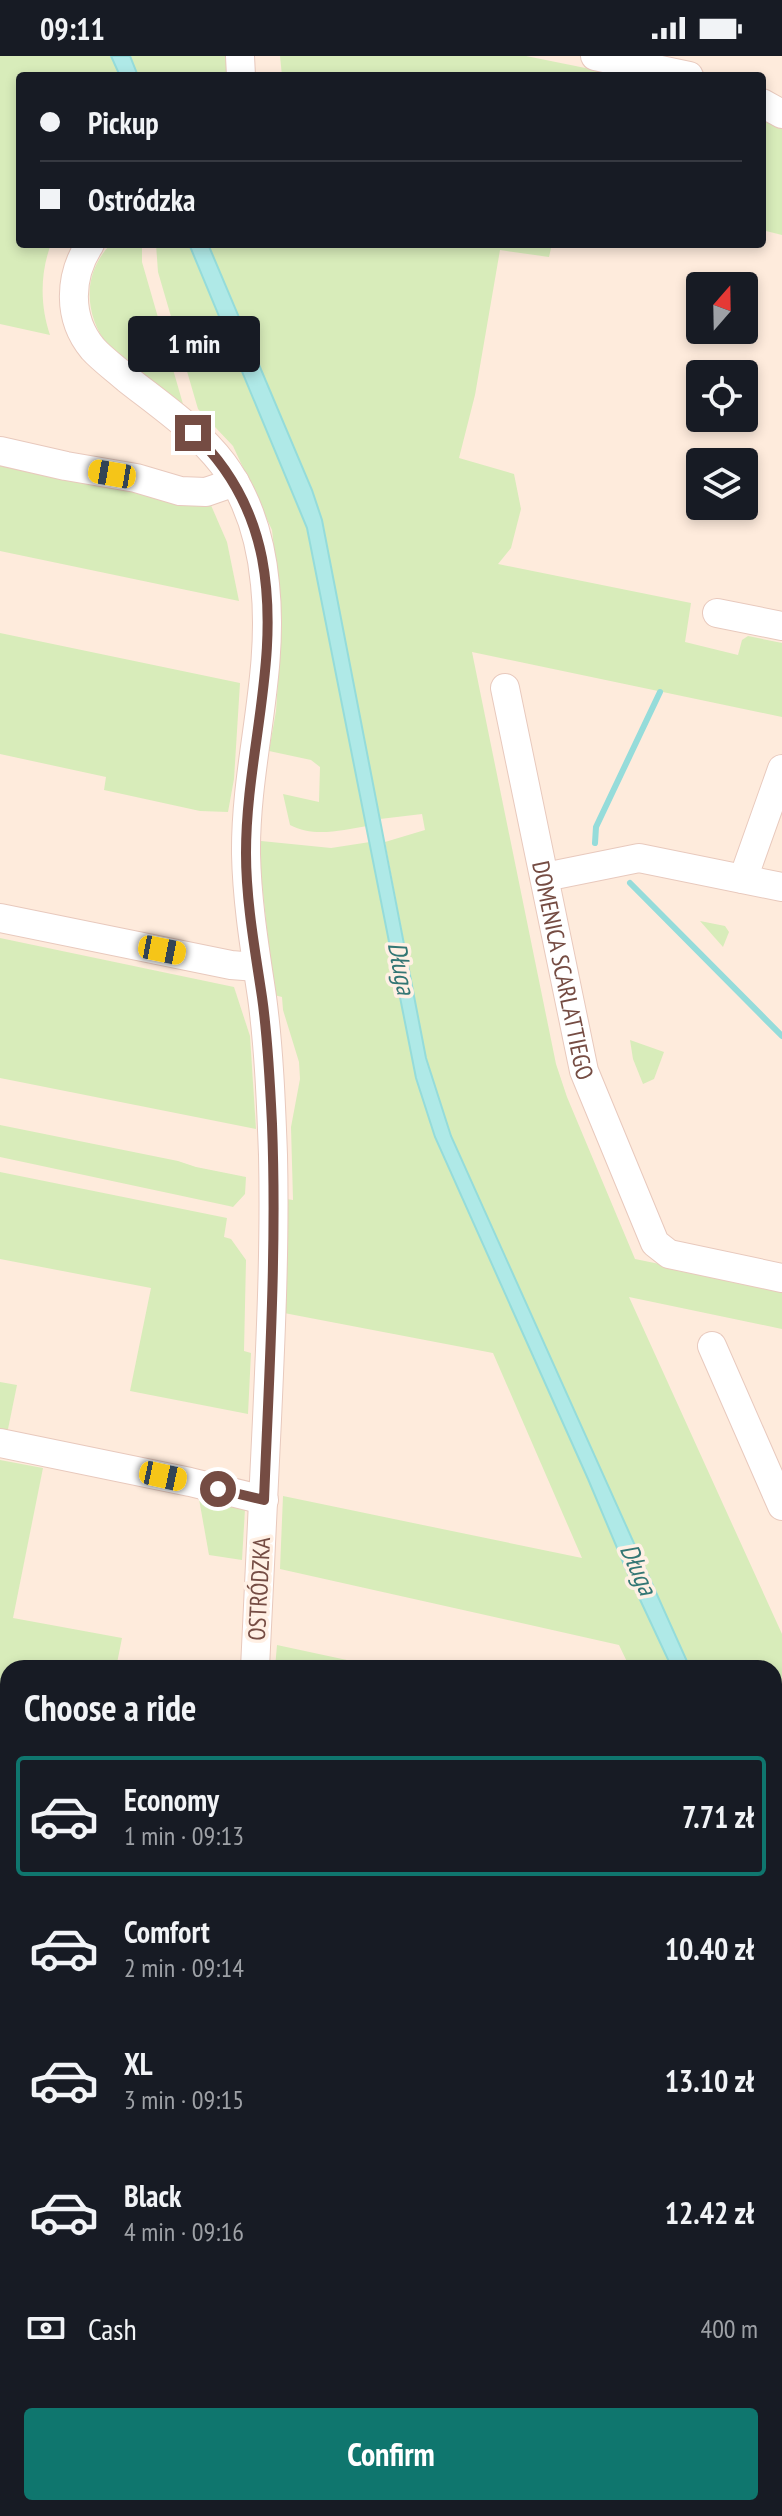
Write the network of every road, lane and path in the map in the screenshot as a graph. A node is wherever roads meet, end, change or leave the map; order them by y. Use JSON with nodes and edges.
{"nodes":[{"id":1,"x":595,"y":56,"type":"edge"},
{"id":2,"x":670,"y":72,"type":"edge"},
{"id":3,"x":88,"y":248,"type":"edge"},
{"id":4,"x":0,"y":451,"type":"edge"},
{"id":5,"x":235,"y":482,"type":"junction"},
{"id":6,"x":717,"y":613,"type":"dead end"},
{"id":7,"x":782,"y":626,"type":"edge"},
{"id":8,"x":505,"y":688,"type":"dead end"},
{"id":9,"x":782,"y":769,"type":"edge"},
{"id":10,"x":545,"y":877,"type":"junction"},
{"id":11,"x":743,"y":879,"type":"junction"},
{"id":12,"x":782,"y":887,"type":"edge"},
{"id":13,"x":0,"y":918,"type":"edge"},
{"id":14,"x":257,"y":967,"type":"junction"},
{"id":15,"x":782,"y":1278,"type":"edge"},
{"id":16,"x":712,"y":1346,"type":"dead end"},
{"id":17,"x":0,"y":1443,"type":"edge"},
{"id":18,"x":772,"y":1464,"type":"edge"},
{"id":19,"x":264,"y":1500,"type":"junction"},
{"id":20,"x":782,"y":1506,"type":"edge"},
{"id":21,"x":255,"y":1660,"type":"edge"}],
"edges":[{"from":1,"to":2,"type":"street"},
{"from":3,"to":5,"type":"street","name":"OSTRÓDZKA"},
{"from":4,"to":5,"type":"street"},
{"from":5,"to":14,"type":"street","name":"OSTRÓDZKA"},
{"from":6,"to":7,"type":"street"},
{"from":8,"to":10,"type":"street","name":"DOMENICA SCARLATTIEGO"},
{"from":9,"to":11,"type":"street"},
{"from":10,"to":11,"type":"street"},
{"from":10,"to":15,"type":"street","name":"DOMENICA SCARLATTIEGO"},
{"from":11,"to":12,"type":"street"},
{"from":13,"to":14,"type":"street"},
{"from":14,"to":19,"type":"street","name":"OSTRÓDZKA"},
{"from":16,"to":18,"type":"street"},
{"from":17,"to":19,"type":"street"},
{"from":18,"to":20,"type":"street"},
{"from":19,"to":21,"type":"street","name":"OSTRÓDZKA"}]}
